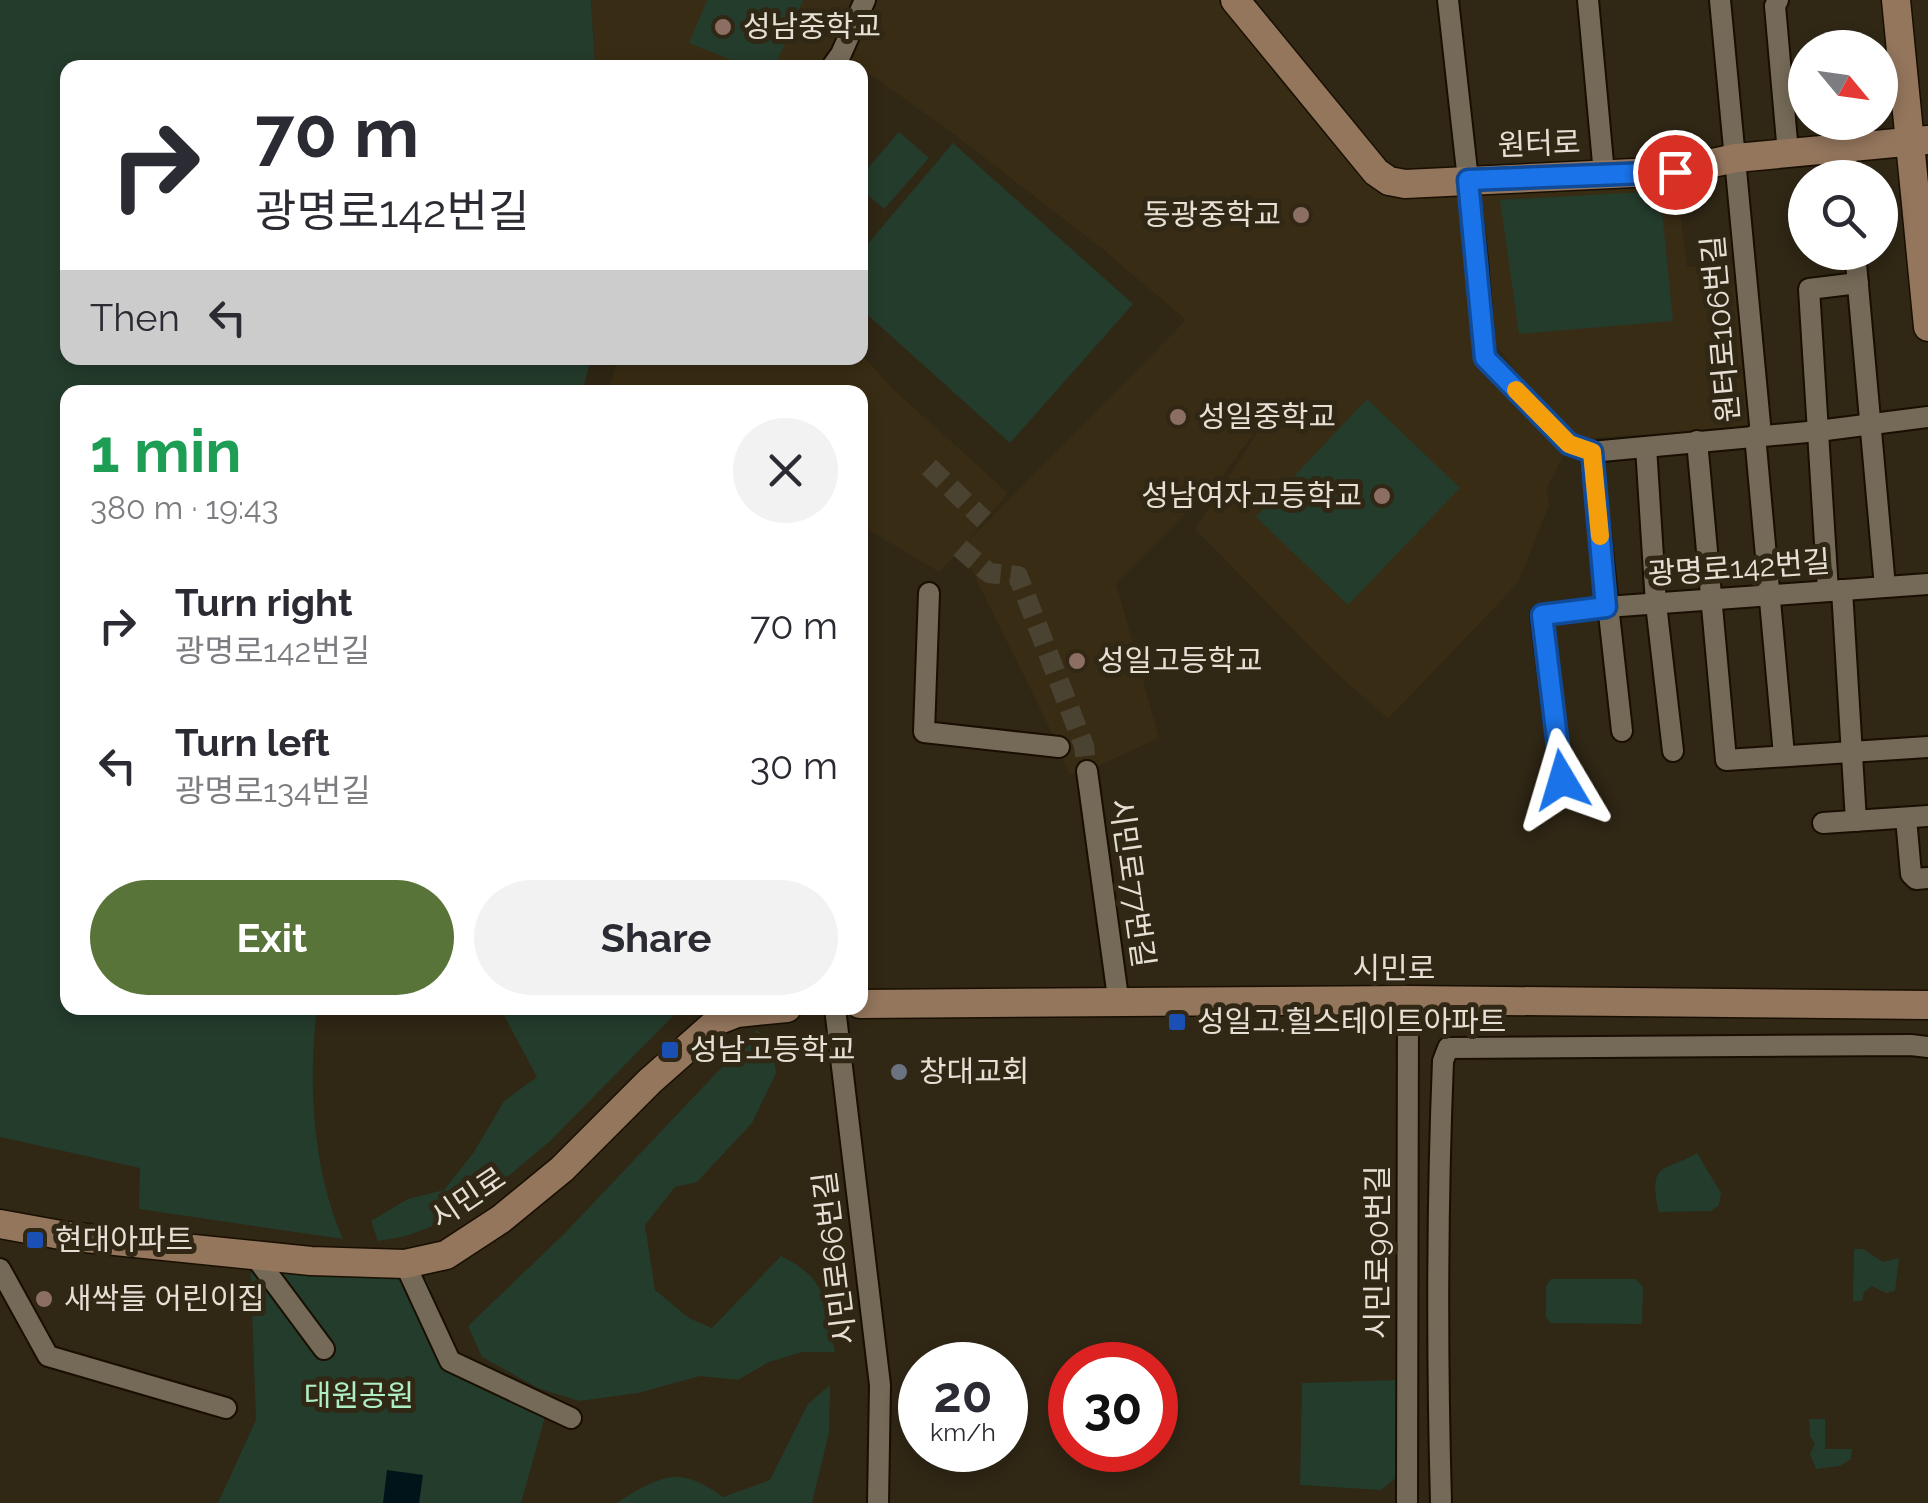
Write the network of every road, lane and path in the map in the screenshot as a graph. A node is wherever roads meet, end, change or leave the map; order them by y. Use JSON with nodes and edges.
{"nodes":[{"id":1,"x":865,"y":0,"type":"edge"},
{"id":2,"x":1235,"y":0,"type":"edge"},
{"id":3,"x":1448,"y":0,"type":"edge"},
{"id":4,"x":1588,"y":0,"type":"edge"},
{"id":5,"x":1720,"y":0,"type":"edge"},
{"id":6,"x":1778,"y":0,"type":"edge"},
{"id":7,"x":1896,"y":0,"type":"edge"},
{"id":8,"x":835,"y":60,"type":"edge"},
{"id":9,"x":1920,"y":142,"type":"edge"},
{"id":10,"x":1845,"y":148,"type":"junction"},
{"id":11,"x":1788,"y":153,"type":"junction"},
{"id":12,"x":1736,"y":158,"type":"junction"},
{"id":13,"x":1846,"y":160,"type":"edge"},
{"id":14,"x":1604,"y":174,"type":"junction"},
{"id":15,"x":1468,"y":180,"type":"junction"},
{"id":16,"x":1857,"y":270,"type":"edge"},
{"id":17,"x":1858,"y":283,"type":"junction"},
{"id":18,"x":1928,"y":327,"type":"edge"},
{"id":19,"x":1928,"y":417,"type":"edge"},
{"id":20,"x":1871,"y":424,"type":"junction"},
{"id":21,"x":1818,"y":432,"type":"junction"},
{"id":22,"x":1758,"y":435,"type":"junction"},
{"id":23,"x":1697,"y":442,"type":"junction"},
{"id":24,"x":1646,"y":447,"type":"junction"},
{"id":25,"x":1592,"y":452,"type":"junction"},
{"id":26,"x":1928,"y":584,"type":"edge"},
{"id":27,"x":1885,"y":587,"type":"junction"},
{"id":28,"x":1835,"y":591,"type":"junction"},
{"id":29,"x":928,"y":593,"type":"dead end"},
{"id":30,"x":1771,"y":596,"type":"junction"},
{"id":31,"x":1710,"y":600,"type":"junction"},
{"id":32,"x":1656,"y":604,"type":"junction"},
{"id":33,"x":1606,"y":607,"type":"junction"},
{"id":34,"x":1622,"y":731,"type":"dead end"},
{"id":35,"x":1928,"y":747,"type":"edge"},
{"id":36,"x":1059,"y":748,"type":"dead end"},
{"id":37,"x":1673,"y":751,"type":"dead end"},
{"id":38,"x":1853,"y":751,"type":"junction"},
{"id":39,"x":1784,"y":755,"type":"junction"},
{"id":40,"x":1086,"y":770,"type":"tunnel mouth"},
{"id":41,"x":1562,"y":780,"type":"dead end"},
{"id":42,"x":1928,"y":816,"type":"edge"},
{"id":43,"x":1906,"y":818,"type":"junction"},
{"id":44,"x":1856,"y":821,"type":"junction"},
{"id":45,"x":1822,"y":823,"type":"dead end"},
{"id":46,"x":1928,"y":878,"type":"edge"},
{"id":47,"x":1408,"y":1000,"type":"junction"},
{"id":48,"x":868,"y":1004,"type":"edge"},
{"id":49,"x":1119,"y":1004,"type":"junction"},
{"id":50,"x":1928,"y":1005,"type":"edge"},
{"id":51,"x":732,"y":1015,"type":"edge"},
{"id":52,"x":836,"y":1015,"type":"edge"},
{"id":53,"x":1928,"y":1047,"type":"edge"},
{"id":54,"x":2,"y":1230,"type":"edge"},
{"id":55,"x":254,"y":1255,"type":"junction"},
{"id":56,"x":404,"y":1264,"type":"junction"},
{"id":57,"x":0,"y":1269,"type":"edge"},
{"id":58,"x":324,"y":1349,"type":"dead end"},
{"id":59,"x":226,"y":1408,"type":"dead end"},
{"id":60,"x":571,"y":1418,"type":"dead end"},
{"id":61,"x":878,"y":1503,"type":"edge"},
{"id":62,"x":1407,"y":1503,"type":"edge"},
{"id":63,"x":1441,"y":1503,"type":"edge"}],
"edges":[{"from":1,"to":8,"type":"street"},
{"from":2,"to":15,"type":"main road","name":"원터로"},
{"from":3,"to":15,"type":"street"},
{"from":4,"to":14,"type":"street"},
{"from":5,"to":12,"type":"street","name":"원터로106번길"},
{"from":6,"to":11,"type":"street"},
{"from":7,"to":9,"type":"main road"},
{"from":9,"to":10,"type":"main road","name":"원터로"},
{"from":9,"to":18,"type":"main road"},
{"from":10,"to":11,"type":"main road","name":"원터로"},
{"from":10,"to":13,"type":"street"},
{"from":11,"to":12,"type":"main road","name":"원터로"},
{"from":12,"to":14,"type":"main road","name":"원터로"},
{"from":12,"to":22,"type":"street","name":"원터로106번길"},
{"from":14,"to":15,"type":"main road","name":"원터로"},
{"from":15,"to":25,"type":"street"},
{"from":16,"to":17,"type":"street"},
{"from":17,"to":20,"type":"street"},
{"from":17,"to":21,"type":"street"},
{"from":19,"to":20,"type":"street"},
{"from":20,"to":21,"type":"street"},
{"from":20,"to":27,"type":"street"},
{"from":21,"to":22,"type":"street"},
{"from":21,"to":28,"type":"street"},
{"from":22,"to":23,"type":"street"},
{"from":22,"to":30,"type":"street","name":"원터로106번길"},
{"from":23,"to":24,"type":"street"},
{"from":23,"to":31,"type":"street"},
{"from":24,"to":25,"type":"street"},
{"from":24,"to":32,"type":"street"},
{"from":25,"to":33,"type":"street"},
{"from":26,"to":27,"type":"street","name":"광명로142번길"},
{"from":27,"to":28,"type":"street","name":"광명로142번길"},
{"from":28,"to":30,"type":"street","name":"광명로142번길"},
{"from":28,"to":38,"type":"street"},
{"from":29,"to":36,"type":"street"},
{"from":30,"to":31,"type":"street","name":"광명로142번길"},
{"from":30,"to":39,"type":"street","name":"원터로106번길"},
{"from":31,"to":32,"type":"street","name":"광명로142번길"},
{"from":31,"to":39,"type":"street"},
{"from":32,"to":33,"type":"street","name":"광명로142번길"},
{"from":32,"to":37,"type":"street"},
{"from":33,"to":34,"type":"street"},
{"from":33,"to":41,"type":"street","name":"광명로142번길"},
{"from":35,"to":38,"type":"street"},
{"from":38,"to":39,"type":"street"},
{"from":38,"to":44,"type":"street"},
{"from":40,"to":49,"type":"street","name":"시민로77번길"},
{"from":42,"to":43,"type":"street"},
{"from":43,"to":44,"type":"street"},
{"from":43,"to":46,"type":"street"},
{"from":44,"to":45,"type":"street"},
{"from":47,"to":49,"type":"main road","name":"시민로"},
{"from":47,"to":50,"type":"main road","name":"시민로"},
{"from":47,"to":62,"type":"street","name":"시민로90번길"},
{"from":48,"to":49,"type":"main road","name":"시민로"},
{"from":51,"to":56,"type":"main road","name":"시민로"},
{"from":52,"to":61,"type":"street","name":"시민로66번길"},
{"from":53,"to":63,"type":"street"},
{"from":54,"to":55,"type":"main road","name":"시민로"},
{"from":55,"to":56,"type":"main road","name":"시민로"},
{"from":55,"to":58,"type":"street"},
{"from":56,"to":60,"type":"street"},
{"from":57,"to":59,"type":"street"}]}
